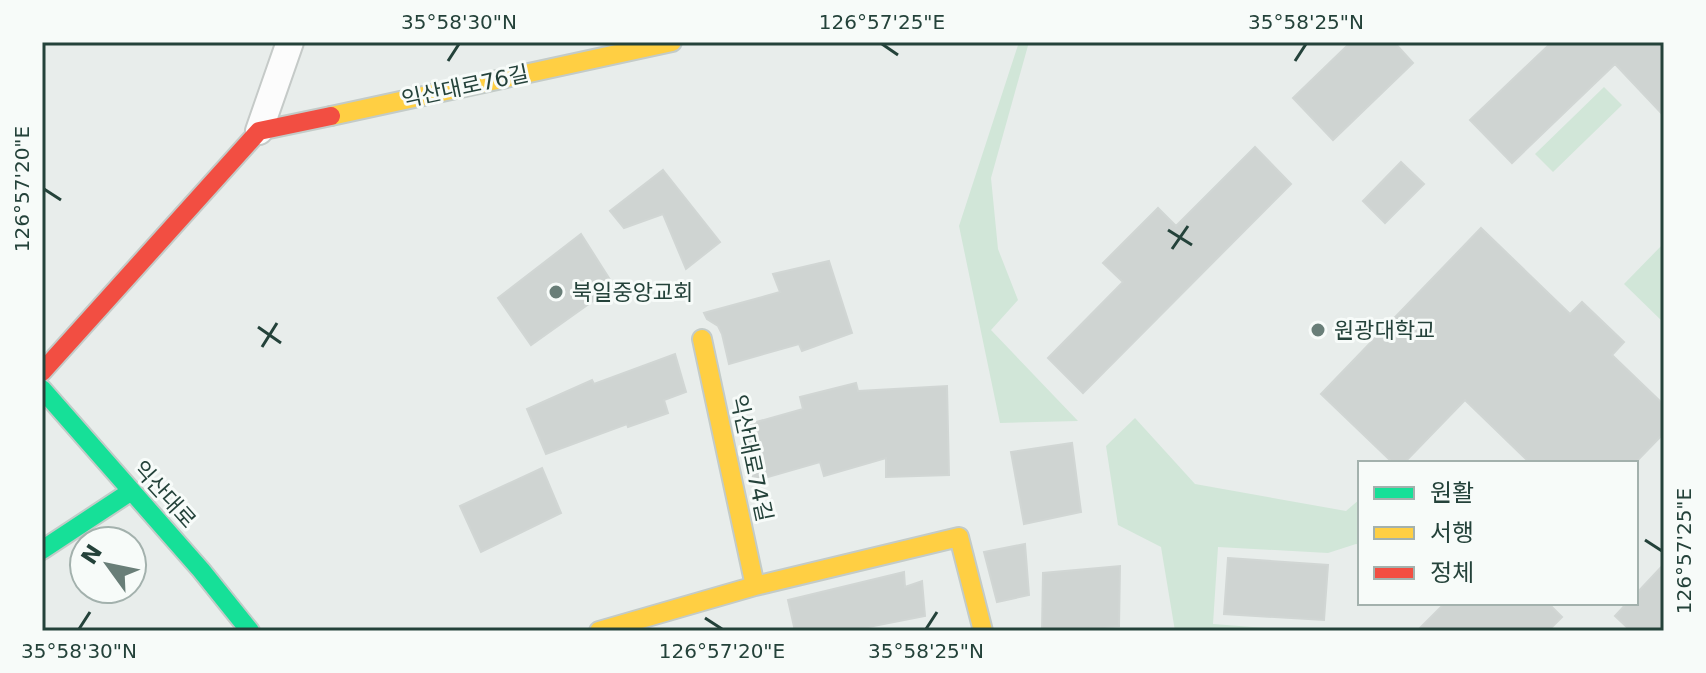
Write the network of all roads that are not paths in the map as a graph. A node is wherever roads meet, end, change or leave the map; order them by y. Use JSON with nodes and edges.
{"nodes":[{"id":1,"x":290,"y":42,"type":"edge"},
{"id":2,"x":672,"y":42,"type":"edge"},
{"id":3,"x":259,"y":131,"type":"junction"},
{"id":4,"x":702,"y":339,"type":"dead end"},
{"id":5,"x":42,"y":372,"type":"edge"},
{"id":6,"x":42,"y":389,"type":"edge"},
{"id":7,"x":130,"y":492,"type":"junction"},
{"id":8,"x":42,"y":550,"type":"edge"},
{"id":9,"x":755,"y":586,"type":"junction"},
{"id":10,"x":250,"y":631,"type":"edge"},
{"id":11,"x":599,"y":631,"type":"edge"},
{"id":12,"x":983,"y":631,"type":"edge"}],
"edges":[{"from":1,"to":3,"type":"street"},
{"from":2,"to":3,"type":"street","name":"익산대로76길"},
{"from":3,"to":5,"type":"street"},
{"from":4,"to":9,"type":"street","name":"익산대로74길"},
{"from":6,"to":7,"type":"street","name":"익산대로"},
{"from":7,"to":8,"type":"street"},
{"from":7,"to":10,"type":"street","name":"익산대로"},
{"from":9,"to":11,"type":"street"},
{"from":9,"to":12,"type":"street"}]}
